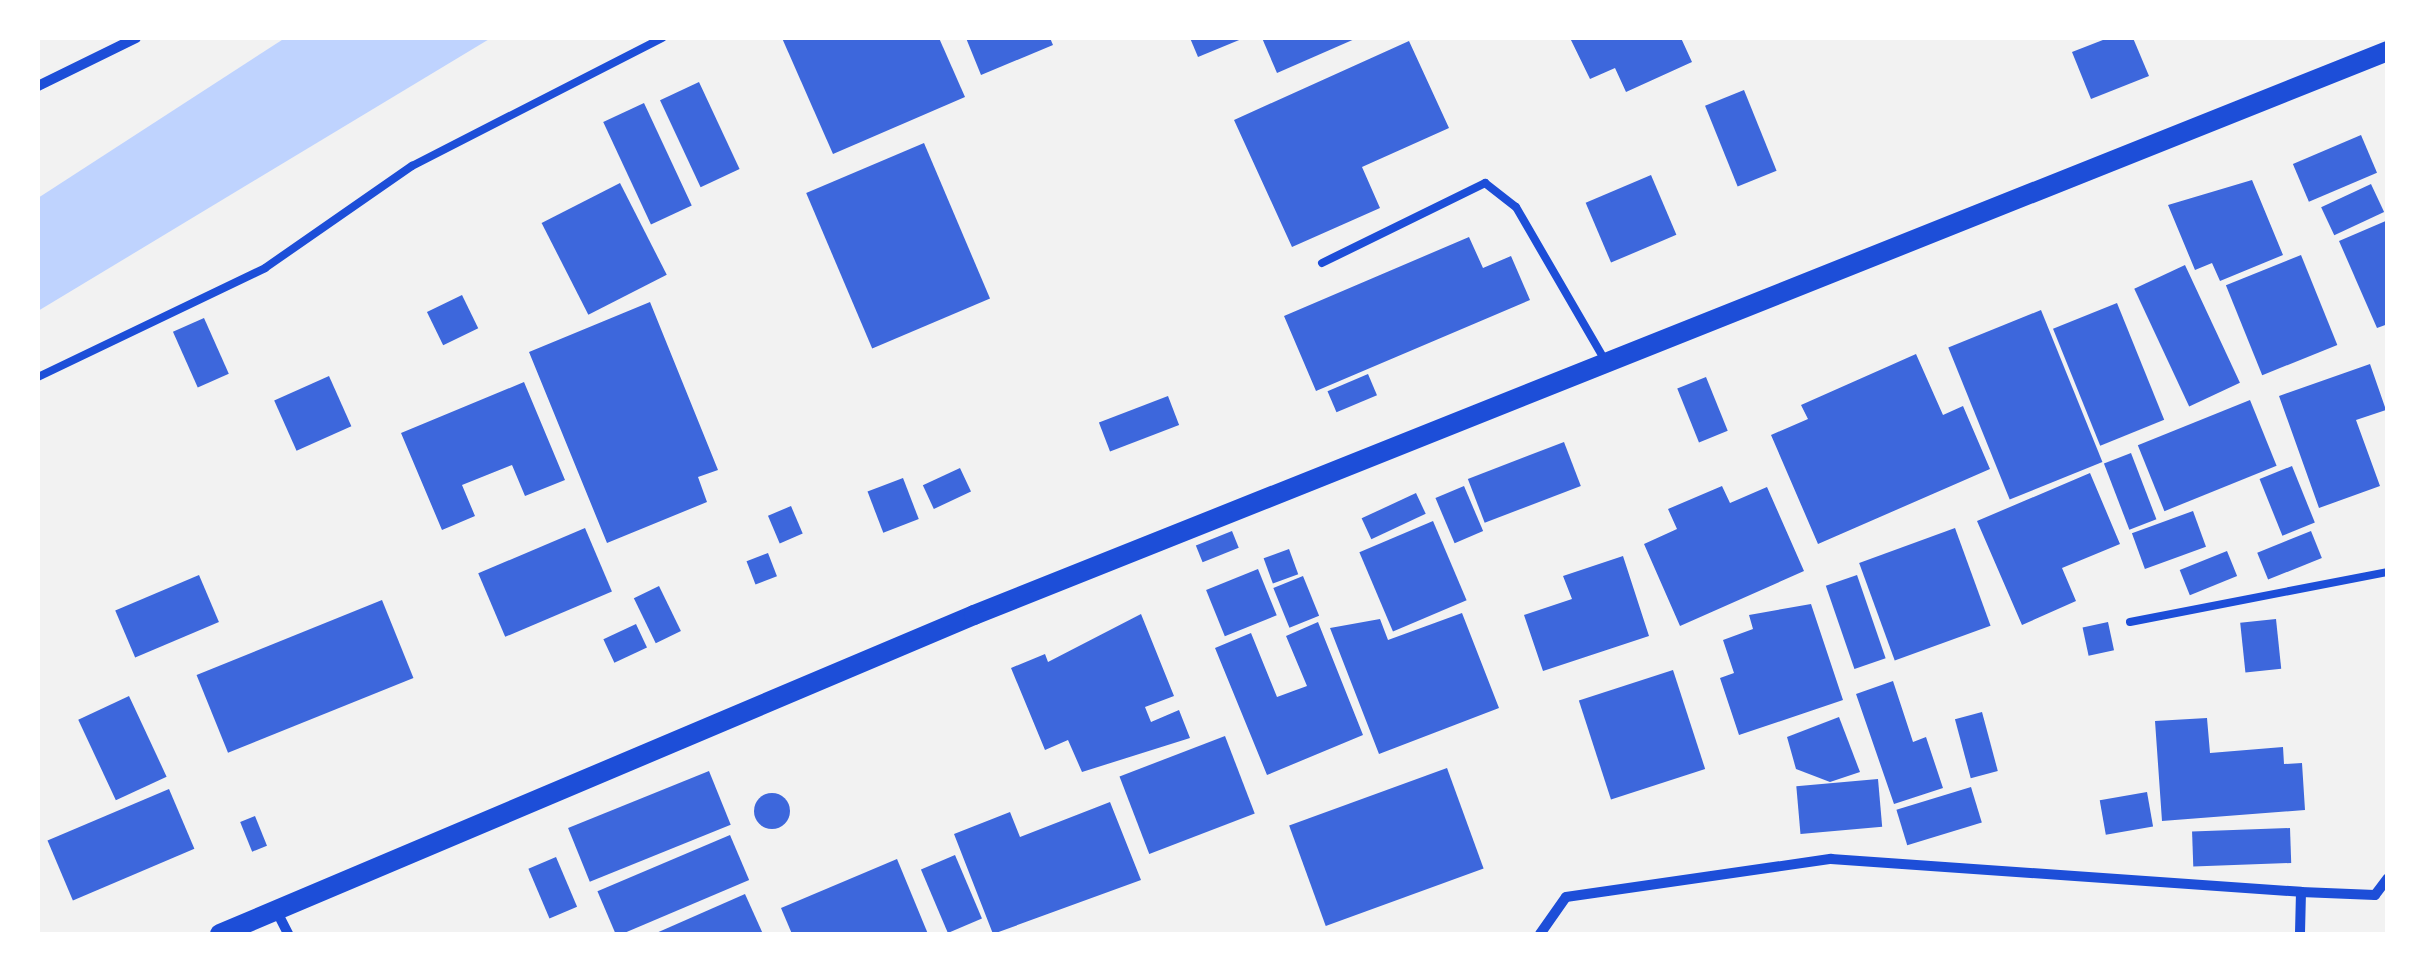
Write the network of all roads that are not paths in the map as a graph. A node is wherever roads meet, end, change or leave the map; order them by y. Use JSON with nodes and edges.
{"nodes":[{"id":1,"x":136,"y":38,"type":"edge"},
{"id":2,"x":662,"y":38,"type":"edge"},
{"id":3,"x":2388,"y":51,"type":"edge"},
{"id":4,"x":38,"y":86,"type":"edge"},
{"id":5,"x":1322,"y":263,"type":"dead end"},
{"id":6,"x":1606,"y":363,"type":"junction"},
{"id":7,"x":38,"y":377,"type":"edge"},
{"id":8,"x":2388,"y":572,"type":"edge"},
{"id":9,"x":2130,"y":622,"type":"dead end"},
{"id":10,"x":2388,"y":878,"type":"edge"},
{"id":11,"x":2301,"y":892,"type":"junction"},
{"id":12,"x":275,"y":909,"type":"junction"},
{"id":13,"x":220,"y":934,"type":"edge"},
{"id":14,"x":288,"y":934,"type":"edge"},
{"id":15,"x":1540,"y":934,"type":"edge"},
{"id":16,"x":2300,"y":934,"type":"edge"}],
"edges":[{"from":1,"to":4,"type":"street"},
{"from":2,"to":7,"type":"lane"},
{"from":3,"to":6,"type":"main road"},
{"from":5,"to":6,"type":"lane"},
{"from":6,"to":12,"type":"main road"},
{"from":8,"to":9,"type":"lane"},
{"from":10,"to":11,"type":"street"},
{"from":11,"to":15,"type":"street"},
{"from":11,"to":16,"type":"street"},
{"from":12,"to":13,"type":"main road"},
{"from":12,"to":14,"type":"street"}]}
